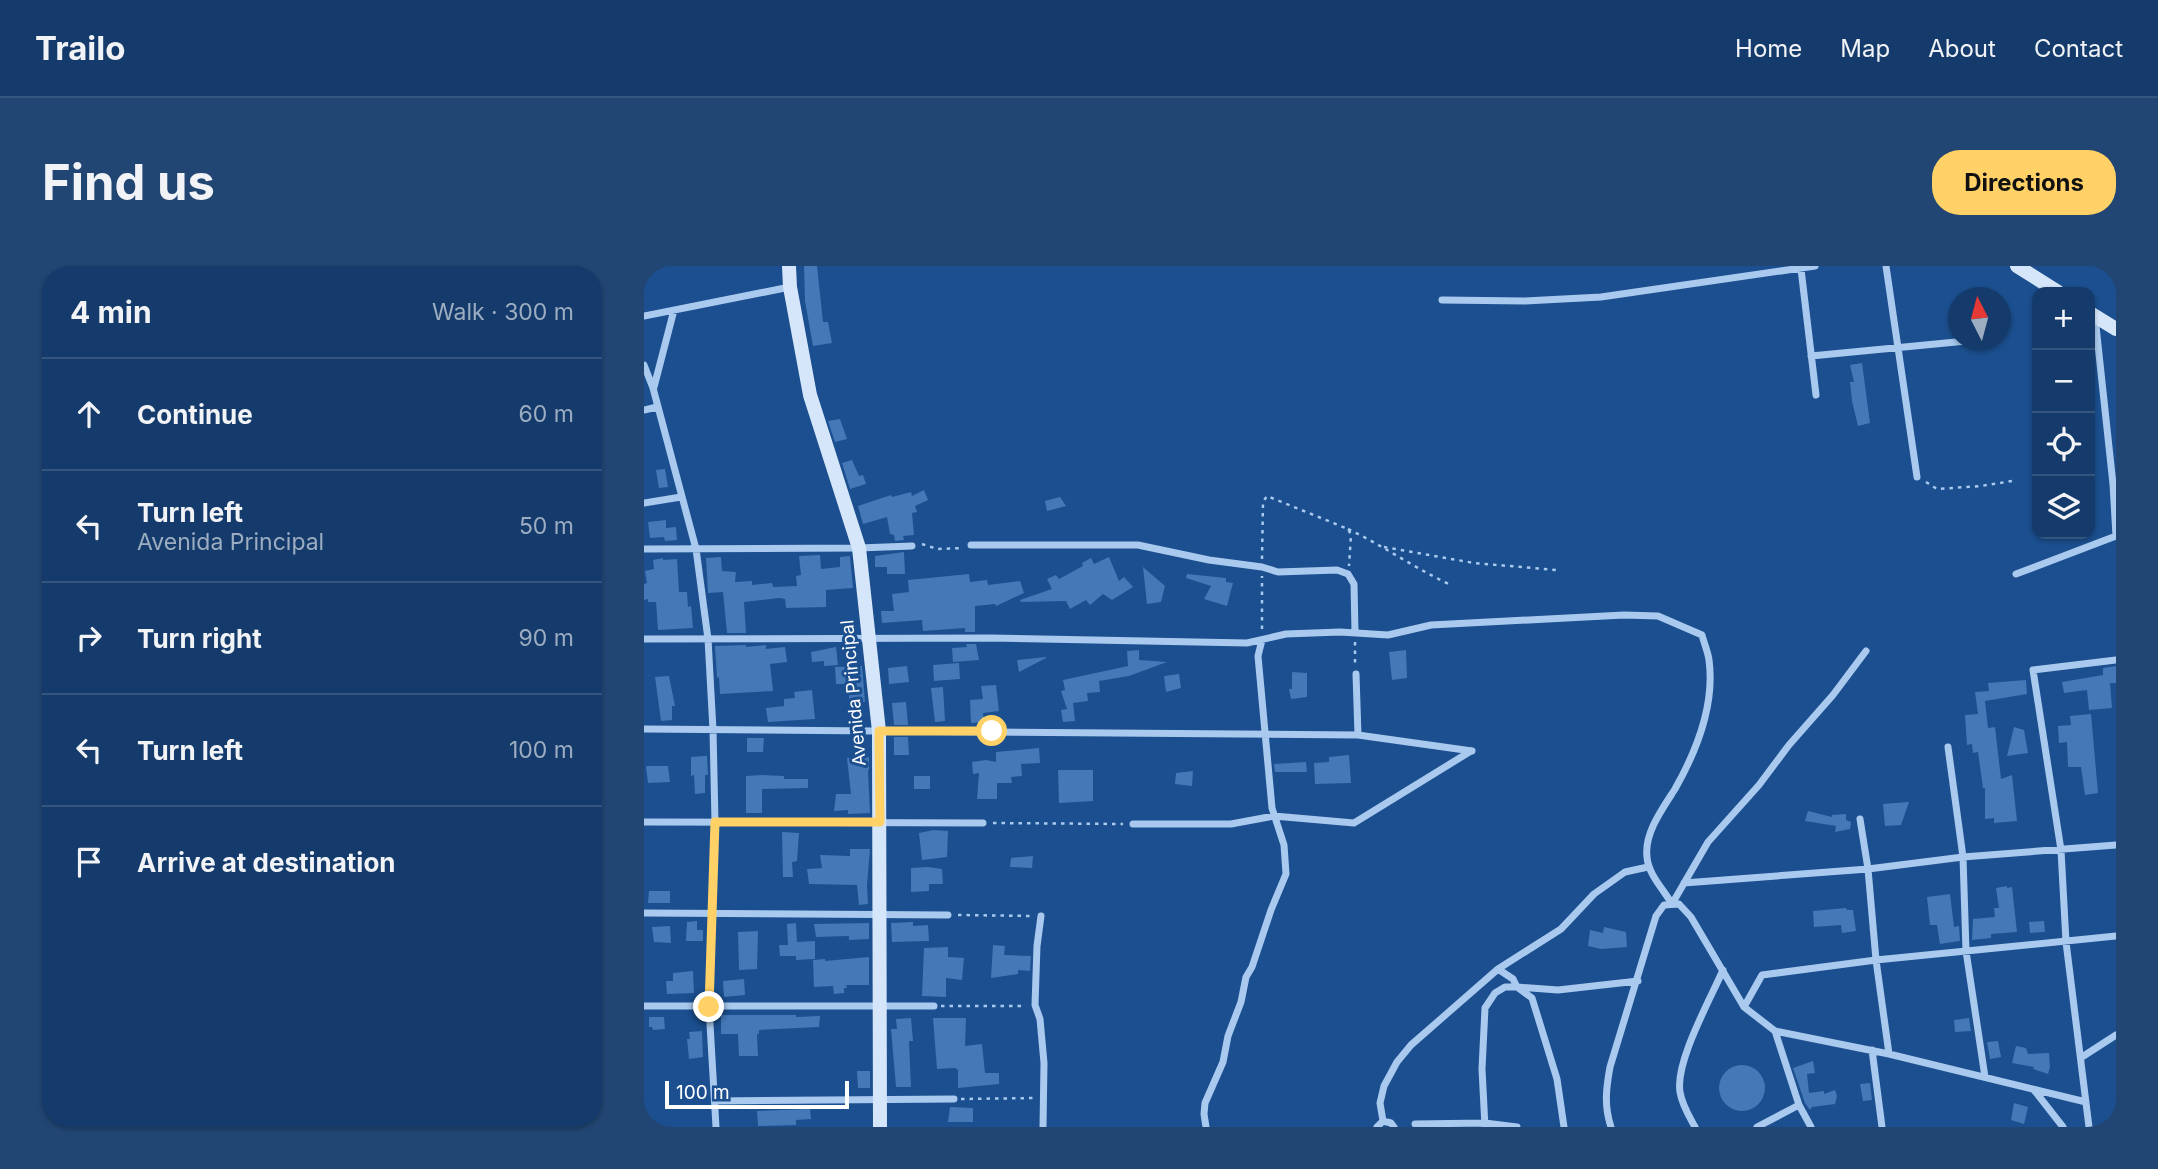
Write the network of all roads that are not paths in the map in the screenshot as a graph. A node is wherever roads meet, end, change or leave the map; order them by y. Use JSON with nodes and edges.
{"nodes":[{"id":1,"x":789,"y":266,"type":"edge"},
{"id":2,"x":1815,"y":266,"type":"edge"},
{"id":3,"x":1886,"y":266,"type":"edge"},
{"id":4,"x":2017,"y":266,"type":"edge"},
{"id":5,"x":1801,"y":269,"type":"junction"},
{"id":6,"x":790,"y":287,"type":"junction"},
{"id":7,"x":2050,"y":287,"type":"edge"},
{"id":8,"x":1442,"y":300,"type":"dead end"},
{"id":9,"x":674,"y":310,"type":"junction"},
{"id":10,"x":644,"y":316,"type":"edge"},
{"id":11,"x":2095,"y":316,"type":"edge"},
{"id":12,"x":2116,"y":329,"type":"edge"},
{"id":13,"x":2095,"y":338,"type":"edge"},
{"id":14,"x":1948,"y":343,"type":"edge"},
{"id":15,"x":1897,"y":348,"type":"junction"},
{"id":16,"x":1811,"y":356,"type":"junction"},
{"id":17,"x":644,"y":365,"type":"edge"},
{"id":18,"x":653,"y":388,"type":"junction"},
{"id":19,"x":1816,"y":395,"type":"dead end"},
{"id":20,"x":657,"y":407,"type":"junction"},
{"id":21,"x":644,"y":410,"type":"edge"},
{"id":22,"x":1917,"y":477,"type":"road end"},
{"id":23,"x":681,"y":497,"type":"junction"},
{"id":24,"x":644,"y":503,"type":"edge"},
{"id":25,"x":2116,"y":536,"type":"edge"},
{"id":26,"x":912,"y":545,"type":"road end"},
{"id":27,"x":971,"y":545,"type":"road end"},
{"id":28,"x":859,"y":548,"type":"junction"},
{"id":29,"x":644,"y":549,"type":"edge"},
{"id":30,"x":696,"y":549,"type":"junction"},
{"id":31,"x":2016,"y":574,"type":"dead end"},
{"id":32,"x":1355,"y":632,"type":"junction"},
{"id":33,"x":644,"y":639,"type":"edge"},
{"id":34,"x":708,"y":639,"type":"junction"},
{"id":35,"x":869,"y":640,"type":"junction"},
{"id":36,"x":1262,"y":640,"type":"junction"},
{"id":37,"x":1866,"y":650,"type":"dead end"},
{"id":38,"x":2116,"y":660,"type":"edge"},
{"id":39,"x":1356,"y":674,"type":"road end"},
{"id":40,"x":644,"y":729,"type":"edge"},
{"id":41,"x":713,"y":730,"type":"junction"},
{"id":42,"x":879,"y":731,"type":"junction"},
{"id":43,"x":1267,"y":734,"type":"junction"},
{"id":44,"x":1358,"y":734,"type":"junction"},
{"id":45,"x":1948,"y":747,"type":"dead end"},
{"id":46,"x":1274,"y":816,"type":"junction"},
{"id":47,"x":1860,"y":819,"type":"dead end"},
{"id":48,"x":644,"y":822,"type":"edge"},
{"id":49,"x":715,"y":822,"type":"junction"},
{"id":50,"x":880,"y":822,"type":"junction"},
{"id":51,"x":983,"y":823,"type":"road end"},
{"id":52,"x":1133,"y":824,"type":"road end"},
{"id":53,"x":2116,"y":845,"type":"edge"},
{"id":54,"x":2061,"y":850,"type":"junction"},
{"id":55,"x":1963,"y":857,"type":"junction"},
{"id":56,"x":1648,"y":867,"type":"junction"},
{"id":57,"x":1868,"y":869,"type":"junction"},
{"id":58,"x":1684,"y":883,"type":"junction"},
{"id":59,"x":1672,"y":905,"type":"junction"},
{"id":60,"x":644,"y":913,"type":"edge"},
{"id":61,"x":714,"y":914,"type":"junction"},
{"id":62,"x":880,"y":914,"type":"junction"},
{"id":63,"x":948,"y":915,"type":"road end"},
{"id":64,"x":1041,"y":916,"type":"road end"},
{"id":65,"x":2116,"y":936,"type":"edge"},
{"id":66,"x":2066,"y":942,"type":"junction"},
{"id":67,"x":1966,"y":951,"type":"junction"},
{"id":68,"x":1876,"y":960,"type":"junction"},
{"id":69,"x":1498,"y":969,"type":"junction"},
{"id":70,"x":1723,"y":970,"type":"junction"},
{"id":71,"x":1638,"y":981,"type":"junction"},
{"id":72,"x":1517,"y":987,"type":"junction"},
{"id":73,"x":644,"y":1006,"type":"edge"},
{"id":74,"x":881,"y":1006,"type":"junction"},
{"id":75,"x":934,"y":1006,"type":"road end"},
{"id":76,"x":709,"y":1007,"type":"junction"},
{"id":77,"x":1744,"y":1007,"type":"junction"},
{"id":78,"x":1775,"y":1031,"type":"junction"},
{"id":79,"x":2116,"y":1035,"type":"edge"},
{"id":80,"x":1872,"y":1051,"type":"junction"},
{"id":81,"x":1889,"y":1054,"type":"junction"},
{"id":82,"x":2081,"y":1057,"type":"junction"},
{"id":83,"x":1985,"y":1077,"type":"junction"},
{"id":84,"x":2033,"y":1089,"type":"junction"},
{"id":85,"x":878,"y":1099,"type":"junction"},
{"id":86,"x":954,"y":1099,"type":"road end"},
{"id":87,"x":715,"y":1101,"type":"junction"},
{"id":88,"x":2087,"y":1102,"type":"junction"},
{"id":89,"x":1799,"y":1105,"type":"junction"},
{"id":90,"x":1380,"y":1124,"type":"edge"},
{"id":91,"x":1415,"y":1124,"type":"dead end"},
{"id":92,"x":1485,"y":1125,"type":"edge"},
{"id":93,"x":716,"y":1127,"type":"edge"},
{"id":94,"x":880,"y":1127,"type":"edge"},
{"id":95,"x":1044,"y":1127,"type":"edge"},
{"id":96,"x":1206,"y":1127,"type":"edge"},
{"id":97,"x":1394,"y":1127,"type":"edge"},
{"id":98,"x":1517,"y":1127,"type":"edge"},
{"id":99,"x":1564,"y":1127,"type":"edge"},
{"id":100,"x":1611,"y":1127,"type":"edge"},
{"id":101,"x":1695,"y":1127,"type":"edge"},
{"id":102,"x":1757,"y":1127,"type":"edge"},
{"id":103,"x":1811,"y":1127,"type":"edge"},
{"id":104,"x":1882,"y":1127,"type":"edge"},
{"id":105,"x":2063,"y":1127,"type":"edge"},
{"id":106,"x":2089,"y":1127,"type":"edge"}],
"edges":[{"from":1,"to":6,"type":"street","name":"Avenida Principal"},
{"from":2,"to":5,"type":"street"},
{"from":3,"to":15,"type":"street"},
{"from":4,"to":7,"type":"street"},
{"from":5,"to":8,"type":"street"},
{"from":5,"to":16,"type":"street"},
{"from":6,"to":9,"type":"street"},
{"from":6,"to":28,"type":"street","name":"Avenida Principal"},
{"from":9,"to":10,"type":"street"},
{"from":9,"to":18,"type":"street"},
{"from":11,"to":12,"type":"street"},
{"from":13,"to":25,"type":"street"},
{"from":14,"to":15,"type":"street"},
{"from":15,"to":16,"type":"street"},
{"from":15,"to":22,"type":"street"},
{"from":16,"to":19,"type":"street"},
{"from":17,"to":18,"type":"street"},
{"from":18,"to":20,"type":"street"},
{"from":20,"to":21,"type":"street"},
{"from":20,"to":23,"type":"street"},
{"from":23,"to":24,"type":"street"},
{"from":23,"to":30,"type":"street"},
{"from":25,"to":31,"type":"street"},
{"from":26,"to":28,"type":"street"},
{"from":27,"to":32,"type":"street"},
{"from":28,"to":30,"type":"street"},
{"from":28,"to":35,"type":"street","name":"Avenida Principal"},
{"from":29,"to":30,"type":"street"},
{"from":30,"to":34,"type":"street"},
{"from":32,"to":36,"type":"street"},
{"from":32,"to":56,"type":"street"},
{"from":33,"to":34,"type":"street"},
{"from":34,"to":35,"type":"street"},
{"from":34,"to":41,"type":"street"},
{"from":35,"to":36,"type":"street"},
{"from":35,"to":42,"type":"street","name":"Avenida Principal"},
{"from":36,"to":43,"type":"street"},
{"from":37,"to":58,"type":"street"},
{"from":38,"to":54,"type":"street"},
{"from":39,"to":44,"type":"street"},
{"from":40,"to":41,"type":"street"},
{"from":41,"to":42,"type":"street"},
{"from":41,"to":49,"type":"street"},
{"from":42,"to":43,"type":"street"},
{"from":42,"to":50,"type":"street","name":"Avenida Principal"},
{"from":43,"to":44,"type":"street"},
{"from":43,"to":46,"type":"street"},
{"from":44,"to":46,"type":"street"},
{"from":45,"to":55,"type":"street"},
{"from":46,"to":52,"type":"street"},
{"from":46,"to":96,"type":"street"},
{"from":47,"to":57,"type":"street"},
{"from":48,"to":49,"type":"street"},
{"from":49,"to":50,"type":"street"},
{"from":49,"to":61,"type":"street"},
{"from":50,"to":51,"type":"street"},
{"from":50,"to":62,"type":"street","name":"Avenida Principal"},
{"from":53,"to":54,"type":"street"},
{"from":54,"to":55,"type":"street"},
{"from":54,"to":66,"type":"street"},
{"from":55,"to":57,"type":"street"},
{"from":55,"to":67,"type":"street"},
{"from":56,"to":59,"type":"street"},
{"from":56,"to":69,"type":"street"},
{"from":57,"to":58,"type":"street"},
{"from":57,"to":68,"type":"street"},
{"from":58,"to":59,"type":"street"},
{"from":59,"to":70,"type":"street"},
{"from":59,"to":71,"type":"street"},
{"from":60,"to":61,"type":"street"},
{"from":61,"to":62,"type":"street"},
{"from":61,"to":76,"type":"street"},
{"from":62,"to":63,"type":"street"},
{"from":62,"to":74,"type":"street","name":"Avenida Principal"},
{"from":64,"to":95,"type":"street"},
{"from":65,"to":66,"type":"street"},
{"from":66,"to":67,"type":"street"},
{"from":66,"to":82,"type":"street"},
{"from":67,"to":68,"type":"street"},
{"from":67,"to":83,"type":"street"},
{"from":68,"to":77,"type":"street"},
{"from":68,"to":81,"type":"street"},
{"from":69,"to":72,"type":"street"},
{"from":69,"to":90,"type":"street"},
{"from":70,"to":77,"type":"street"},
{"from":70,"to":101,"type":"street"},
{"from":71,"to":72,"type":"street"},
{"from":71,"to":100,"type":"street"},
{"from":72,"to":92,"type":"street"},
{"from":72,"to":99,"type":"street"},
{"from":73,"to":76,"type":"street"},
{"from":74,"to":75,"type":"street"},
{"from":74,"to":76,"type":"street"},
{"from":74,"to":85,"type":"street","name":"Avenida Principal"},
{"from":76,"to":87,"type":"street"},
{"from":77,"to":78,"type":"street"},
{"from":78,"to":80,"type":"street"},
{"from":78,"to":89,"type":"street"},
{"from":79,"to":82,"type":"street"},
{"from":80,"to":81,"type":"street"},
{"from":80,"to":104,"type":"street"},
{"from":81,"to":83,"type":"street"},
{"from":82,"to":88,"type":"street"},
{"from":83,"to":84,"type":"street"},
{"from":84,"to":88,"type":"street"},
{"from":84,"to":105,"type":"street"},
{"from":85,"to":86,"type":"street"},
{"from":85,"to":87,"type":"street"},
{"from":85,"to":94,"type":"street","name":"Avenida Principal"},
{"from":87,"to":93,"type":"street"},
{"from":88,"to":106,"type":"street"},
{"from":89,"to":102,"type":"street"},
{"from":89,"to":103,"type":"street"},
{"from":90,"to":97,"type":"street"},
{"from":91,"to":92,"type":"street"},
{"from":92,"to":98,"type":"street"}]}
